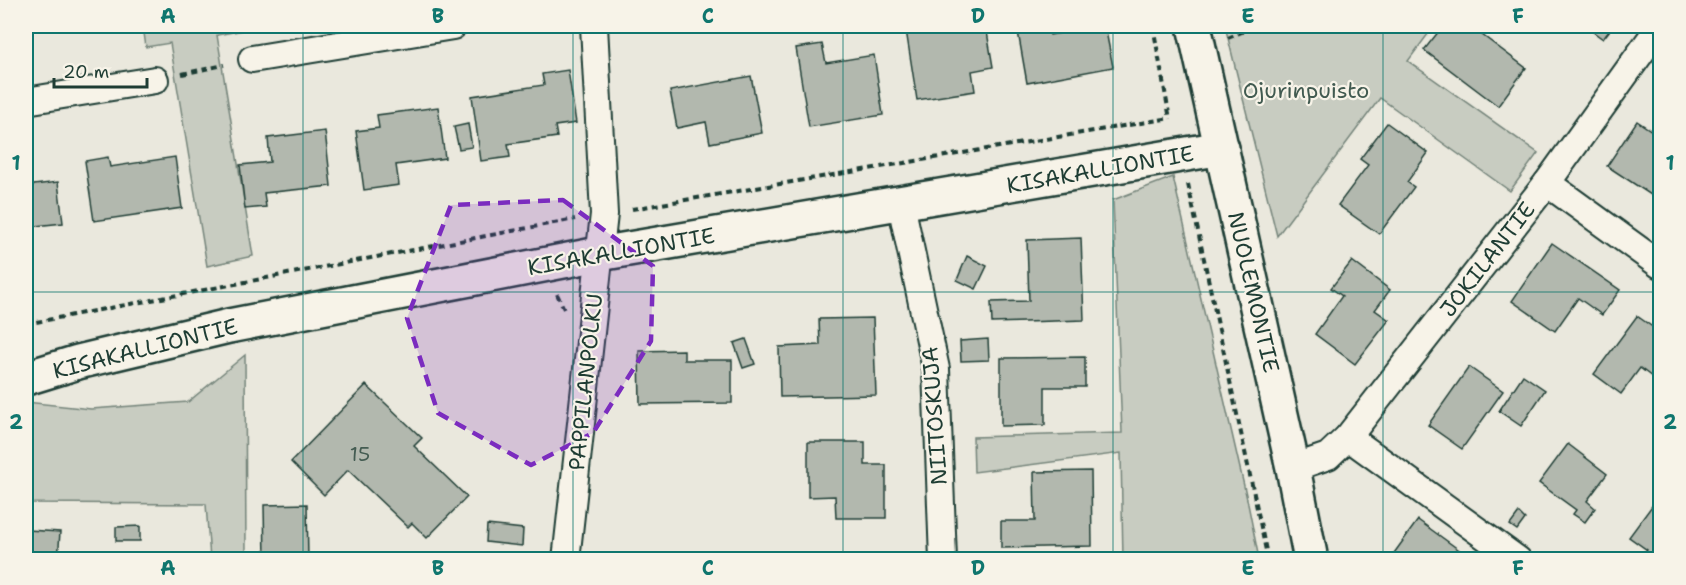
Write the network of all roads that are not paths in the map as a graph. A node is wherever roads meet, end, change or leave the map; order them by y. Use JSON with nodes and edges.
{"nodes":[{"id":1,"x":453,"y":26,"type":"edge"},
{"id":2,"x":594,"y":26,"type":"edge"},
{"id":3,"x":1194,"y":26,"type":"edge"},
{"id":4,"x":1660,"y":26,"type":"edge"},
{"id":5,"x":252,"y":59,"type":"road end"},
{"id":6,"x":155,"y":80,"type":"road end"},
{"id":7,"x":26,"y":101,"type":"edge"},
{"id":8,"x":1222,"y":148,"type":"junction"},
{"id":9,"x":1547,"y":183,"type":"junction"},
{"id":10,"x":901,"y":204,"type":"junction"},
{"id":11,"x":599,"y":254,"type":"junction"},
{"id":12,"x":1660,"y":266,"type":"edge"},
{"id":13,"x":26,"y":378,"type":"edge"},
{"id":14,"x":1348,"y":437,"type":"junction"},
{"id":15,"x":1293,"y":468,"type":"junction"},
{"id":16,"x":566,"y":560,"type":"edge"},
{"id":17,"x":942,"y":560,"type":"edge"},
{"id":18,"x":1311,"y":560,"type":"edge"},
{"id":19,"x":1518,"y":560,"type":"edge"}],
"edges":[{"from":1,"to":5,"type":"street"},
{"from":2,"to":11,"type":"street","name":"PAPPILANPOLKU"},
{"from":3,"to":8,"type":"street","name":"NUOLEMONTIE"},
{"from":4,"to":9,"type":"street","name":"JOKILANTIE"},
{"from":6,"to":7,"type":"street"},
{"from":8,"to":10,"type":"street","name":"KISAKALLIONTIE"},
{"from":8,"to":15,"type":"street","name":"NUOLEMONTIE"},
{"from":9,"to":12,"type":"street"},
{"from":9,"to":14,"type":"street","name":"JOKILANTIE"},
{"from":10,"to":11,"type":"street","name":"KISAKALLIONTIE"},
{"from":10,"to":17,"type":"street","name":"NIITOSKUJA"},
{"from":11,"to":13,"type":"street","name":"KISAKALLIONTIE"},
{"from":11,"to":16,"type":"street","name":"PAPPILANPOLKU"},
{"from":14,"to":15,"type":"street","name":"JOKILANTIE"},
{"from":14,"to":19,"type":"street"},
{"from":15,"to":18,"type":"street","name":"NUOLEMONTIE"}]}
